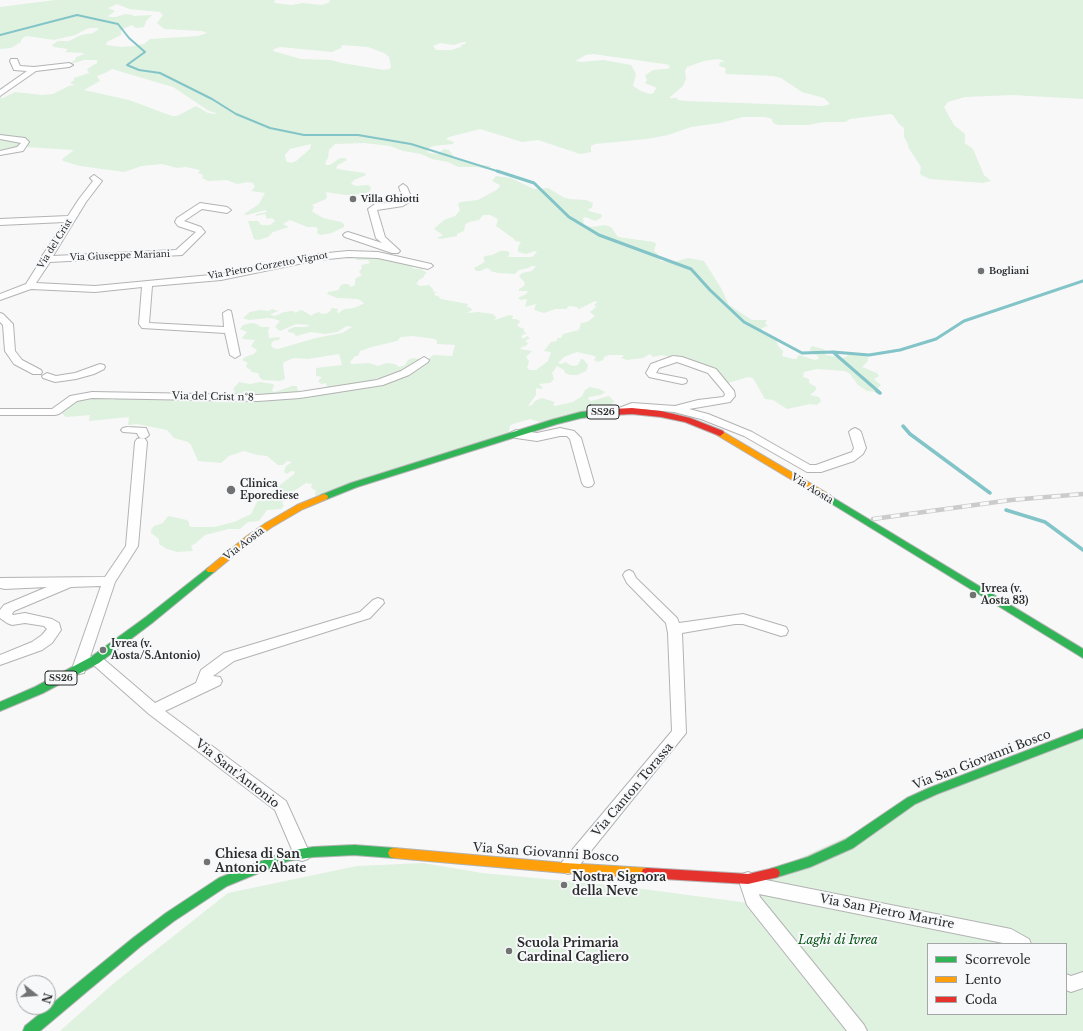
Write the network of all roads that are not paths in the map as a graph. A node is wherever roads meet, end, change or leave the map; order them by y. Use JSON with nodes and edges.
{"nodes":[{"id":1,"x":14,"y":61,"type":"dead end"},
{"id":2,"x":70,"y":65,"type":"dead end"},
{"id":3,"x":34,"y":69,"type":"junction"},
{"id":4,"x":0,"y":94,"type":"edge"},
{"id":5,"x":0,"y":137,"type":"edge"},
{"id":6,"x":0,"y":153,"type":"edge"},
{"id":7,"x":94,"y":178,"type":"dead end"},
{"id":8,"x":404,"y":187,"type":"dead end"},
{"id":9,"x":228,"y":210,"type":"dead end"},
{"id":10,"x":71,"y":219,"type":"junction"},
{"id":11,"x":0,"y":222,"type":"edge"},
{"id":12,"x":348,"y":235,"type":"dead end"},
{"id":13,"x":391,"y":254,"type":"junction"},
{"id":14,"x":46,"y":259,"type":"junction"},
{"id":15,"x":428,"y":266,"type":"dead end"},
{"id":16,"x":147,"y":283,"type":"junction"},
{"id":17,"x":30,"y":286,"type":"junction"},
{"id":18,"x":0,"y":297,"type":"edge"},
{"id":19,"x":228,"y":313,"type":"dead end"},
{"id":20,"x":0,"y":316,"type":"edge"},
{"id":21,"x":229,"y":330,"type":"junction"},
{"id":22,"x":235,"y":354,"type":"dead end"},
{"id":23,"x":424,"y":360,"type":"dead end"},
{"id":24,"x":100,"y":367,"type":"dead end"},
{"id":25,"x":37,"y":372,"type":"dead end"},
{"id":26,"x":48,"y":376,"type":"dead end"},
{"id":27,"x":682,"y":381,"type":"dead end"},
{"id":28,"x":674,"y":409,"type":"junction"},
{"id":29,"x":620,"y":411,"type":"junction"},
{"id":30,"x":0,"y":412,"type":"edge"},
{"id":31,"x":127,"y":430,"type":"dead end"},
{"id":32,"x":855,"y":432,"type":"dead end"},
{"id":33,"x":516,"y":434,"type":"junction"},
{"id":34,"x":588,"y":484,"type":"dead end"},
{"id":35,"x":629,"y":575,"type":"dead end"},
{"id":36,"x":109,"y":581,"type":"junction"},
{"id":37,"x":74,"y":582,"type":"junction"},
{"id":38,"x":0,"y":583,"type":"edge"},
{"id":39,"x":378,"y":603,"type":"dead end"},
{"id":40,"x":781,"y":631,"type":"dead end"},
{"id":41,"x":675,"y":633,"type":"junction"},
{"id":42,"x":1083,"y":654,"type":"edge"},
{"id":43,"x":0,"y":660,"type":"edge"},
{"id":44,"x":94,"y":660,"type":"junction"},
{"id":45,"x":79,"y":669,"type":"junction"},
{"id":46,"x":214,"y":681,"type":"dead end"},
{"id":47,"x":197,"y":689,"type":"junction"},
{"id":48,"x":0,"y":707,"type":"edge"},
{"id":49,"x":154,"y":710,"type":"junction"},
{"id":50,"x":1083,"y":733,"type":"edge"},
{"id":51,"x":302,"y":854,"type":"junction"},
{"id":52,"x":568,"y":867,"type":"junction"},
{"id":53,"x":748,"y":881,"type":"junction"},
{"id":54,"x":1021,"y":943,"type":"edge"},
{"id":55,"x":1083,"y":980,"type":"edge"},
{"id":56,"x":1067,"y":982,"type":"edge"},
{"id":57,"x":30,"y":1031,"type":"edge"},
{"id":58,"x":858,"y":1031,"type":"edge"}],
"edges":[{"from":1,"to":3,"type":"street"},
{"from":2,"to":3,"type":"street"},
{"from":3,"to":4,"type":"street"},
{"from":5,"to":6,"type":"street"},
{"from":7,"to":10,"type":"street","name":"Via del Crist"},
{"from":8,"to":13,"type":"street"},
{"from":9,"to":14,"type":"street","name":"Via Giuseppe Mariani"},
{"from":10,"to":11,"type":"street"},
{"from":10,"to":14,"type":"street","name":"Via del Crist"},
{"from":12,"to":13,"type":"street","name":"Via Pietro Corzetto Vignot"},
{"from":13,"to":15,"type":"street","name":"Via Pietro Corzetto Vignot"},
{"from":13,"to":16,"type":"street","name":"Via Pietro Corzetto Vignot"},
{"from":14,"to":17,"type":"street","name":"Via del Crist"},
{"from":16,"to":17,"type":"street","name":"Via Pietro Corzetto Vignot"},
{"from":16,"to":21,"type":"street"},
{"from":17,"to":18,"type":"street"},
{"from":19,"to":21,"type":"street"},
{"from":20,"to":25,"type":"street"},
{"from":21,"to":22,"type":"street"},
{"from":23,"to":30,"type":"street","name":"Via del Crist n°8"},
{"from":24,"to":26,"type":"street"},
{"from":27,"to":28,"type":"street"},
{"from":28,"to":29,"type":"street"},
{"from":28,"to":32,"type":"street"},
{"from":29,"to":33,"type":"main road","name":"Via Aosta","number":"SS26"},
{"from":29,"to":42,"type":"main road","name":"Via Aosta","number":"SS26"},
{"from":31,"to":36,"type":"street"},
{"from":33,"to":34,"type":"street","name":"Via Aosta"},
{"from":33,"to":44,"type":"main road","name":"Via Aosta","number":"SS26"},
{"from":35,"to":41,"type":"street","name":"Via Canton Torassa"},
{"from":36,"to":37,"type":"street"},
{"from":36,"to":45,"type":"street"},
{"from":37,"to":38,"type":"street"},
{"from":37,"to":43,"type":"street"},
{"from":39,"to":47,"type":"street"},
{"from":40,"to":41,"type":"street"},
{"from":41,"to":52,"type":"street","name":"Via Canton Torassa"},
{"from":44,"to":45,"type":"main road","name":"Via Aosta","number":"SS26"},
{"from":44,"to":49,"type":"street","name":"Via Sant'Antonio"},
{"from":45,"to":48,"type":"main road","name":"Via Aosta","number":"SS26"},
{"from":46,"to":47,"type":"street"},
{"from":47,"to":49,"type":"street"},
{"from":49,"to":51,"type":"street","name":"Via Sant'Antonio"},
{"from":50,"to":53,"type":"main road","name":"Via San Giovanni Bosco"},
{"from":51,"to":52,"type":"main road","name":"Via San Giovanni Bosco"},
{"from":51,"to":57,"type":"main road","name":"Via San Giovanni Bosco"},
{"from":52,"to":53,"type":"main road","name":"Via San Giovanni Bosco"},
{"from":53,"to":54,"type":"street","name":"Via San Pietro Martire"},
{"from":53,"to":58,"type":"street"},
{"from":55,"to":56,"type":"street"}]}
